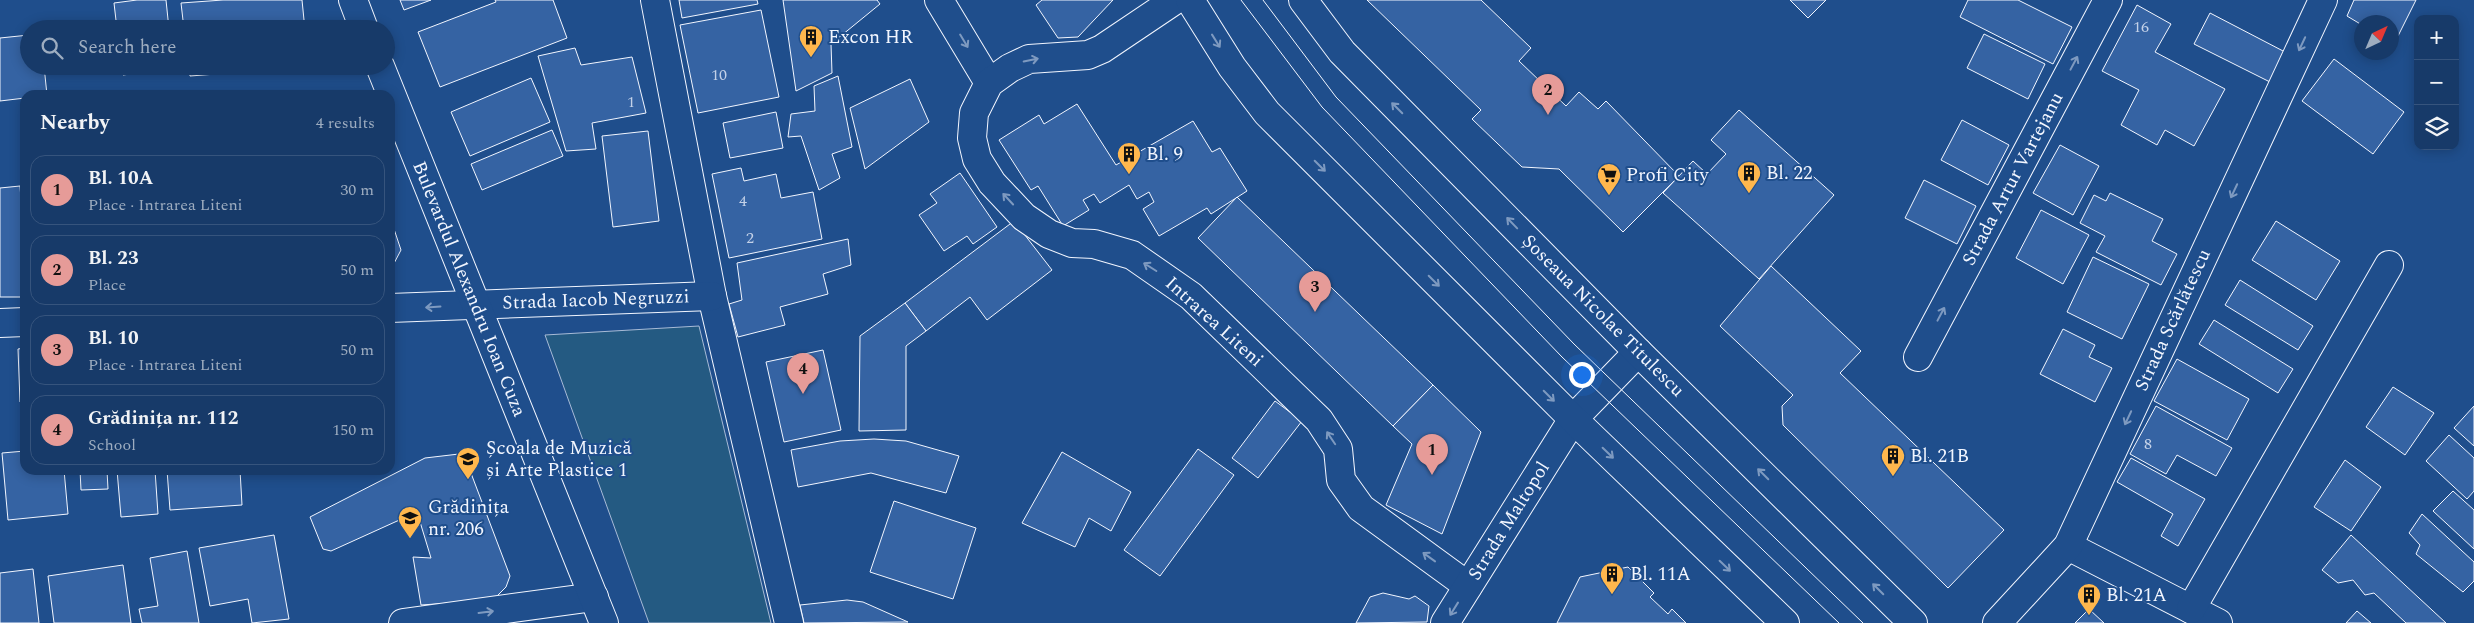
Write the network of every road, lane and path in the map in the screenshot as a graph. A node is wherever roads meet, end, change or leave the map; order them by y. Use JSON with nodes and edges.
{"nodes":[{"id":1,"x":353,"y":0,"type":"edge"},
{"id":2,"x":655,"y":0,"type":"edge"},
{"id":3,"x":939,"y":0,"type":"edge"},
{"id":4,"x":1175,"y":0,"type":"edge"},
{"id":5,"x":1190,"y":0,"type":"edge"},
{"id":6,"x":1303,"y":0,"type":"edge"},
{"id":7,"x":2108,"y":0,"type":"edge"},
{"id":8,"x":2323,"y":0,"type":"edge"},
{"id":9,"x":361,"y":20,"type":"edge"},
{"id":10,"x":384,"y":75,"type":"edge"},
{"id":11,"x":989,"y":83,"type":"junction"},
{"id":12,"x":390,"y":90,"type":"edge"},
{"id":13,"x":395,"y":104,"type":"edge"},
{"id":14,"x":2388,"y":265,"type":"dead end"},
{"id":15,"x":712,"y":296,"type":"junction"},
{"id":16,"x":475,"y":304,"type":"junction"},
{"id":17,"x":395,"y":308,"type":"edge"},
{"id":18,"x":20,"y":322,"type":"edge"},
{"id":19,"x":0,"y":323,"type":"edge"},
{"id":20,"x":1638,"y":352,"type":"junction"},
{"id":21,"x":1918,"y":357,"type":"dead end"},
{"id":22,"x":1573,"y":419,"type":"junction"},
{"id":23,"x":2068,"y":546,"type":"junction"},
{"id":24,"x":1468,"y":586,"type":"junction"},
{"id":25,"x":594,"y":597,"type":"junction"},
{"id":26,"x":2191,"y":609,"type":"junction"},
{"id":27,"x":403,"y":623,"type":"edge"},
{"id":28,"x":604,"y":623,"type":"edge"},
{"id":29,"x":789,"y":623,"type":"edge"},
{"id":30,"x":1445,"y":623,"type":"edge"},
{"id":31,"x":1785,"y":623,"type":"edge"},
{"id":32,"x":1913,"y":623,"type":"edge"},
{"id":33,"x":1997,"y":623,"type":"edge"},
{"id":34,"x":2218,"y":623,"type":"edge"}],
"edges":[{"from":1,"to":9,"type":"street"},
{"from":2,"to":15,"type":"street"},
{"from":3,"to":11,"type":"street","one_way":true},
{"from":11,"to":4,"type":"street","name":"Intrarea Liteni","one_way":true},
{"from":5,"to":22,"type":"street","one_way":true},
{"from":20,"to":6,"type":"street","name":"Șoseaua Nicolae Titulescu","one_way":true},
{"from":21,"to":7,"type":"street","name":"Strada Artur Vartejanu","one_way":true},
{"from":8,"to":23,"type":"street","name":"Strada Scărlătescu","one_way":true},
{"from":10,"to":12,"type":"street","name":"Bulevardul Alexandru Ioan Cuza"},
{"from":24,"to":11,"type":"street","name":"Intrarea Liteni","one_way":true},
{"from":13,"to":16,"type":"street","name":"Bulevardul Alexandru Ioan Cuza"},
{"from":14,"to":26,"type":"street"},
{"from":15,"to":16,"type":"street","name":"Strada Iacob Negruzzi"},
{"from":15,"to":29,"type":"street"},
{"from":16,"to":17,"type":"street","name":"Strada Iacob Negruzzi","one_way":true},
{"from":16,"to":25,"type":"street","name":"Bulevardul Alexandru Ioan Cuza"},
{"from":18,"to":19,"type":"street"},
{"from":20,"to":22,"type":"street","name":"Strada Maltopol"},
{"from":32,"to":20,"type":"street","name":"Șoseaua Nicolae Titulescu","one_way":true},
{"from":22,"to":24,"type":"street","name":"Strada Maltopol"},
{"from":22,"to":31,"type":"street","one_way":true},
{"from":23,"to":26,"type":"street"},
{"from":23,"to":33,"type":"street","name":"Strada Scărlătescu"},
{"from":24,"to":30,"type":"street","name":"Strada Maltopol","one_way":true},
{"from":27,"to":25,"type":"street","one_way":true},
{"from":25,"to":28,"type":"street","name":"Bulevardul Alexandru Ioan Cuza"},
{"from":26,"to":34,"type":"street"}]}
